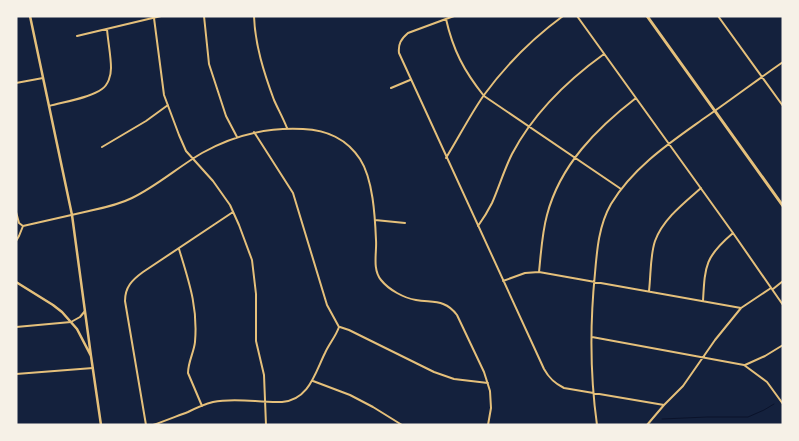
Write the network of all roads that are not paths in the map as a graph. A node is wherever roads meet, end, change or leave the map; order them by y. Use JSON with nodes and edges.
{"nodes":[{"id":1,"x":30,"y":16,"type":"edge"},
{"id":2,"x":161,"y":16,"type":"edge"},
{"id":3,"x":204,"y":16,"type":"edge"},
{"id":4,"x":254,"y":16,"type":"edge"},
{"id":5,"x":454,"y":16,"type":"edge"},
{"id":6,"x":563,"y":16,"type":"edge"},
{"id":7,"x":578,"y":16,"type":"edge"},
{"id":8,"x":647,"y":16,"type":"edge"},
{"id":9,"x":718,"y":16,"type":"edge"},
{"id":10,"x":154,"y":18,"type":"junction"},
{"id":11,"x":446,"y":19,"type":"junction"},
{"id":12,"x":107,"y":29,"type":"junction"},
{"id":13,"x":77,"y":36,"type":"dead end"},
{"id":14,"x":604,"y":54,"type":"junction"},
{"id":15,"x":783,"y":62,"type":"edge"},
{"id":16,"x":761,"y":77,"type":"junction"},
{"id":17,"x":43,"y":78,"type":"junction"},
{"id":18,"x":410,"y":80,"type":"junction"},
{"id":19,"x":16,"y":83,"type":"edge"},
{"id":20,"x":391,"y":88,"type":"dead end"},
{"id":21,"x":484,"y":96,"type":"junction"},
{"id":22,"x":636,"y":98,"type":"junction"},
{"id":23,"x":168,"y":105,"type":"junction"},
{"id":24,"x":49,"y":106,"type":"junction"},
{"id":25,"x":783,"y":106,"type":"edge"},
{"id":26,"x":715,"y":111,"type":"junction"},
{"id":27,"x":530,"y":127,"type":"junction"},
{"id":28,"x":288,"y":128,"type":"junction"},
{"id":29,"x":254,"y":132,"type":"junction"},
{"id":30,"x":238,"y":137,"type":"junction"},
{"id":31,"x":669,"y":144,"type":"junction"},
{"id":32,"x":102,"y":147,"type":"dead end"},
{"id":33,"x":446,"y":158,"type":"junction"},
{"id":34,"x":575,"y":158,"type":"junction"},
{"id":35,"x":194,"y":159,"type":"junction"},
{"id":36,"x":701,"y":188,"type":"junction"},
{"id":37,"x":621,"y":190,"type":"junction"},
{"id":38,"x":783,"y":206,"type":"edge"},
{"id":39,"x":16,"y":212,"type":"edge"},
{"id":40,"x":233,"y":212,"type":"junction"},
{"id":41,"x":72,"y":215,"type":"junction"},
{"id":42,"x":375,"y":220,"type":"junction"},
{"id":43,"x":17,"y":222,"type":"edge"},
{"id":44,"x":405,"y":223,"type":"dead end"},
{"id":45,"x":22,"y":226,"type":"junction"},
{"id":46,"x":478,"y":226,"type":"junction"},
{"id":47,"x":733,"y":233,"type":"junction"},
{"id":48,"x":16,"y":241,"type":"edge"},
{"id":49,"x":178,"y":249,"type":"junction"},
{"id":50,"x":539,"y":272,"type":"junction"},
{"id":51,"x":504,"y":281,"type":"junction"},
{"id":52,"x":783,"y":281,"type":"edge"},
{"id":53,"x":16,"y":282,"type":"edge"},
{"id":54,"x":594,"y":282,"type":"junction"},
{"id":55,"x":772,"y":288,"type":"junction"},
{"id":56,"x":649,"y":292,"type":"junction"},
{"id":57,"x":703,"y":301,"type":"junction"},
{"id":58,"x":783,"y":306,"type":"edge"},
{"id":59,"x":741,"y":308,"type":"junction"},
{"id":60,"x":86,"y":311,"type":"junction"},
{"id":61,"x":72,"y":322,"type":"junction"},
{"id":62,"x":16,"y":327,"type":"edge"},
{"id":63,"x":339,"y":327,"type":"junction"},
{"id":64,"x":592,"y":337,"type":"junction"},
{"id":65,"x":783,"y":345,"type":"edge"},
{"id":66,"x":91,"y":356,"type":"junction"},
{"id":67,"x":703,"y":357,"type":"junction"},
{"id":68,"x":744,"y":365,"type":"junction"},
{"id":69,"x":93,"y":368,"type":"junction"},
{"id":70,"x":16,"y":374,"type":"edge"},
{"id":71,"x":313,"y":381,"type":"junction"},
{"id":72,"x":488,"y":383,"type":"junction"},
{"id":73,"x":594,"y":393,"type":"junction"},
{"id":74,"x":265,"y":401,"type":"junction"},
{"id":75,"x":783,"y":404,"type":"edge"},
{"id":76,"x":664,"y":405,"type":"junction"},
{"id":77,"x":202,"y":406,"type":"junction"},
{"id":78,"x":101,"y":425,"type":"edge"},
{"id":79,"x":146,"y":425,"type":"edge"},
{"id":80,"x":153,"y":425,"type":"edge"},
{"id":81,"x":266,"y":425,"type":"edge"},
{"id":82,"x":402,"y":425,"type":"edge"},
{"id":83,"x":488,"y":425,"type":"edge"},
{"id":84,"x":597,"y":425,"type":"edge"},
{"id":85,"x":647,"y":425,"type":"edge"}],
"edges":[{"from":1,"to":17,"type":"street"},
{"from":2,"to":10,"type":"street"},
{"from":3,"to":30,"type":"street"},
{"from":4,"to":28,"type":"street"},
{"from":5,"to":11,"type":"street"},
{"from":6,"to":21,"type":"street"},
{"from":7,"to":14,"type":"street"},
{"from":8,"to":26,"type":"main road"},
{"from":9,"to":16,"type":"street"},
{"from":10,"to":12,"type":"street"},
{"from":10,"to":23,"type":"street"},
{"from":11,"to":18,"type":"street"},
{"from":11,"to":21,"type":"street"},
{"from":12,"to":13,"type":"street"},
{"from":12,"to":24,"type":"street"},
{"from":14,"to":22,"type":"street"},
{"from":14,"to":27,"type":"street"},
{"from":15,"to":16,"type":"street"},
{"from":16,"to":25,"type":"street"},
{"from":16,"to":26,"type":"street"},
{"from":17,"to":19,"type":"street"},
{"from":17,"to":24,"type":"street"},
{"from":18,"to":20,"type":"street"},
{"from":18,"to":33,"type":"street"},
{"from":21,"to":27,"type":"street"},
{"from":21,"to":33,"type":"street"},
{"from":22,"to":31,"type":"street"},
{"from":22,"to":34,"type":"street"},
{"from":23,"to":32,"type":"street"},
{"from":23,"to":35,"type":"street"},
{"from":24,"to":41,"type":"street"},
{"from":26,"to":31,"type":"street"},
{"from":26,"to":38,"type":"main road"},
{"from":27,"to":34,"type":"street"},
{"from":27,"to":46,"type":"street"},
{"from":28,"to":29,"type":"street"},
{"from":28,"to":42,"type":"street"},
{"from":29,"to":30,"type":"street"},
{"from":29,"to":63,"type":"street"},
{"from":30,"to":35,"type":"street"},
{"from":31,"to":36,"type":"street"},
{"from":31,"to":37,"type":"street"},
{"from":33,"to":46,"type":"street"},
{"from":34,"to":37,"type":"street"},
{"from":34,"to":50,"type":"street"},
{"from":35,"to":40,"type":"street"},
{"from":35,"to":41,"type":"street"},
{"from":36,"to":47,"type":"street"},
{"from":36,"to":56,"type":"street"},
{"from":37,"to":54,"type":"street"},
{"from":39,"to":43,"type":"street"},
{"from":40,"to":49,"type":"street"},
{"from":40,"to":74,"type":"street"},
{"from":41,"to":45,"type":"street"},
{"from":41,"to":60,"type":"street"},
{"from":42,"to":44,"type":"street"},
{"from":42,"to":72,"type":"street"},
{"from":43,"to":45,"type":"street"},
{"from":45,"to":48,"type":"street"},
{"from":46,"to":51,"type":"street"},
{"from":47,"to":55,"type":"street"},
{"from":47,"to":57,"type":"street"},
{"from":49,"to":77,"type":"street"},
{"from":49,"to":79,"type":"street"},
{"from":50,"to":51,"type":"street"},
{"from":50,"to":54,"type":"street"},
{"from":51,"to":73,"type":"street"},
{"from":52,"to":55,"type":"street"},
{"from":53,"to":61,"type":"street"},
{"from":54,"to":56,"type":"street"},
{"from":54,"to":64,"type":"street"},
{"from":55,"to":58,"type":"street"},
{"from":55,"to":59,"type":"street"},
{"from":56,"to":57,"type":"street"},
{"from":57,"to":59,"type":"street"},
{"from":59,"to":67,"type":"street"},
{"from":60,"to":61,"type":"street"},
{"from":60,"to":66,"type":"street"},
{"from":61,"to":62,"type":"street"},
{"from":61,"to":66,"type":"street"},
{"from":63,"to":71,"type":"street"},
{"from":63,"to":72,"type":"street"},
{"from":64,"to":67,"type":"street"},
{"from":64,"to":73,"type":"street"},
{"from":65,"to":68,"type":"street"},
{"from":66,"to":69,"type":"street"},
{"from":67,"to":68,"type":"street"},
{"from":67,"to":76,"type":"street"},
{"from":68,"to":75,"type":"street"},
{"from":69,"to":70,"type":"street"},
{"from":69,"to":78,"type":"street"},
{"from":71,"to":74,"type":"street"},
{"from":71,"to":82,"type":"street"},
{"from":72,"to":83,"type":"street"},
{"from":73,"to":76,"type":"street"},
{"from":73,"to":84,"type":"street"},
{"from":74,"to":77,"type":"street"},
{"from":74,"to":81,"type":"street"},
{"from":76,"to":85,"type":"street"},
{"from":77,"to":80,"type":"street"}]}
